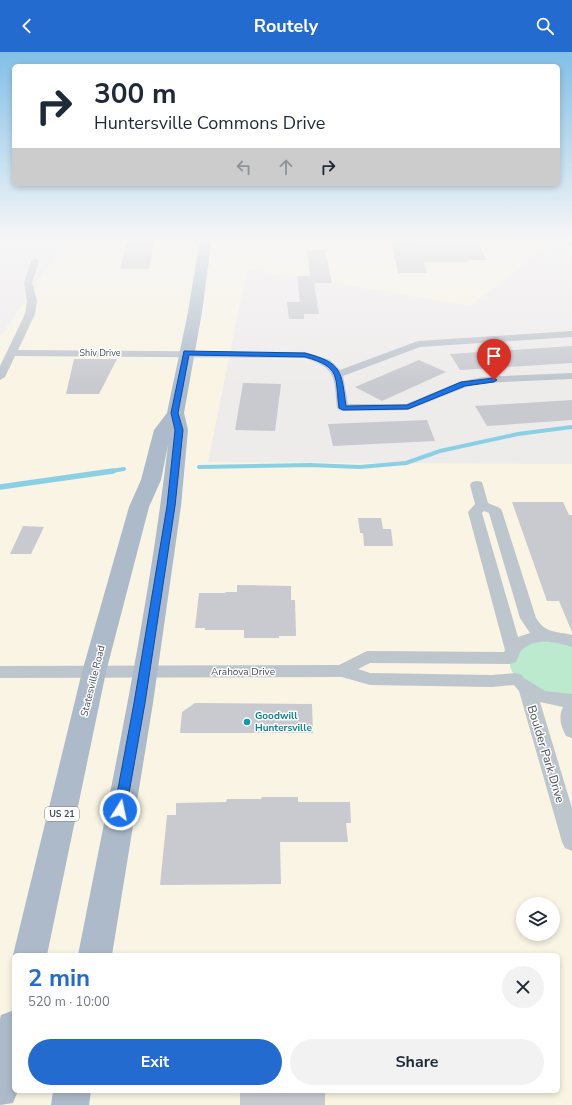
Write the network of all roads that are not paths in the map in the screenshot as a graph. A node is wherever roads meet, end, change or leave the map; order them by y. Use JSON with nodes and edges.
{"nodes":[{"id":1,"x":29,"y":287,"type":"edge"},
{"id":2,"x":199,"y":287,"type":"edge"},
{"id":3,"x":572,"y":334,"type":"edge"},
{"id":4,"x":13,"y":353,"type":"junction"},
{"id":5,"x":186,"y":353,"type":"junction"},
{"id":6,"x":338,"y":374,"type":"junction"},
{"id":7,"x":572,"y":376,"type":"edge"},
{"id":8,"x":0,"y":377,"type":"edge"},
{"id":9,"x":175,"y":413,"type":"junction"},
{"id":10,"x":477,"y":485,"type":"dead end"},
{"id":11,"x":482,"y":505,"type":"junction"},
{"id":12,"x":543,"y":636,"type":"junction"},
{"id":13,"x":572,"y":641,"type":"edge"},
{"id":14,"x":511,"y":653,"type":"junction"},
{"id":15,"x":342,"y":671,"type":"junction"},
{"id":16,"x":0,"y":672,"type":"edge"},
{"id":17,"x":94,"y":672,"type":"junction"},
{"id":18,"x":145,"y":672,"type":"junction"},
{"id":19,"x":522,"y":684,"type":"junction"},
{"id":20,"x":572,"y":701,"type":"edge"},
{"id":21,"x":572,"y":706,"type":"edge"},
{"id":22,"x":572,"y":731,"type":"edge"},
{"id":23,"x":572,"y":842,"type":"edge"},
{"id":24,"x":30,"y":953,"type":"edge"},
{"id":25,"x":95,"y":953,"type":"edge"},
{"id":26,"x":12,"y":1037,"type":"edge"},
{"id":27,"x":0,"y":1090,"type":"edge"},
{"id":28,"x":72,"y":1093,"type":"edge"},
{"id":29,"x":70,"y":1105,"type":"edge"}],
"edges":[{"from":1,"to":4,"type":"street"},
{"from":2,"to":5,"type":"main road","name":"Statesville Road","number":"US 21"},
{"from":3,"to":6,"type":"street"},
{"from":4,"to":5,"type":"street","name":"Shiv Drive"},
{"from":4,"to":8,"type":"street"},
{"from":5,"to":6,"type":"street","name":"Shiv Drive"},
{"from":5,"to":9,"type":"main road","name":"Statesville Road","number":"US 21"},
{"from":6,"to":7,"type":"street"},
{"from":9,"to":17,"type":"main road","name":"Statesville Road","number":"US 21"},
{"from":9,"to":18,"type":"main road","name":"Statesville Road","number":"US 21"},
{"from":10,"to":11,"type":"street"},
{"from":11,"to":12,"type":"street"},
{"from":11,"to":14,"type":"street"},
{"from":12,"to":13,"type":"street"},
{"from":12,"to":14,"type":"street"},
{"from":14,"to":15,"type":"street","name":"Arahova Drive"},
{"from":14,"to":19,"type":"street","name":"Boulder Park Drive"},
{"from":15,"to":18,"type":"street","name":"Arahova Drive"},
{"from":15,"to":19,"type":"street","name":"Arahova Drive"},
{"from":16,"to":17,"type":"street","name":"Arahova Drive"},
{"from":17,"to":18,"type":"street","name":"Arahova Drive"},
{"from":17,"to":24,"type":"main road","name":"Statesville Road","number":"US 21"},
{"from":18,"to":25,"type":"main road","name":"Statesville Road","number":"US 21"},
{"from":19,"to":20,"type":"street"},
{"from":19,"to":23,"type":"street","name":"Boulder Park Drive"},
{"from":21,"to":22,"type":"street"},
{"from":26,"to":27,"type":"main road"},
{"from":28,"to":29,"type":"main road"}]}
